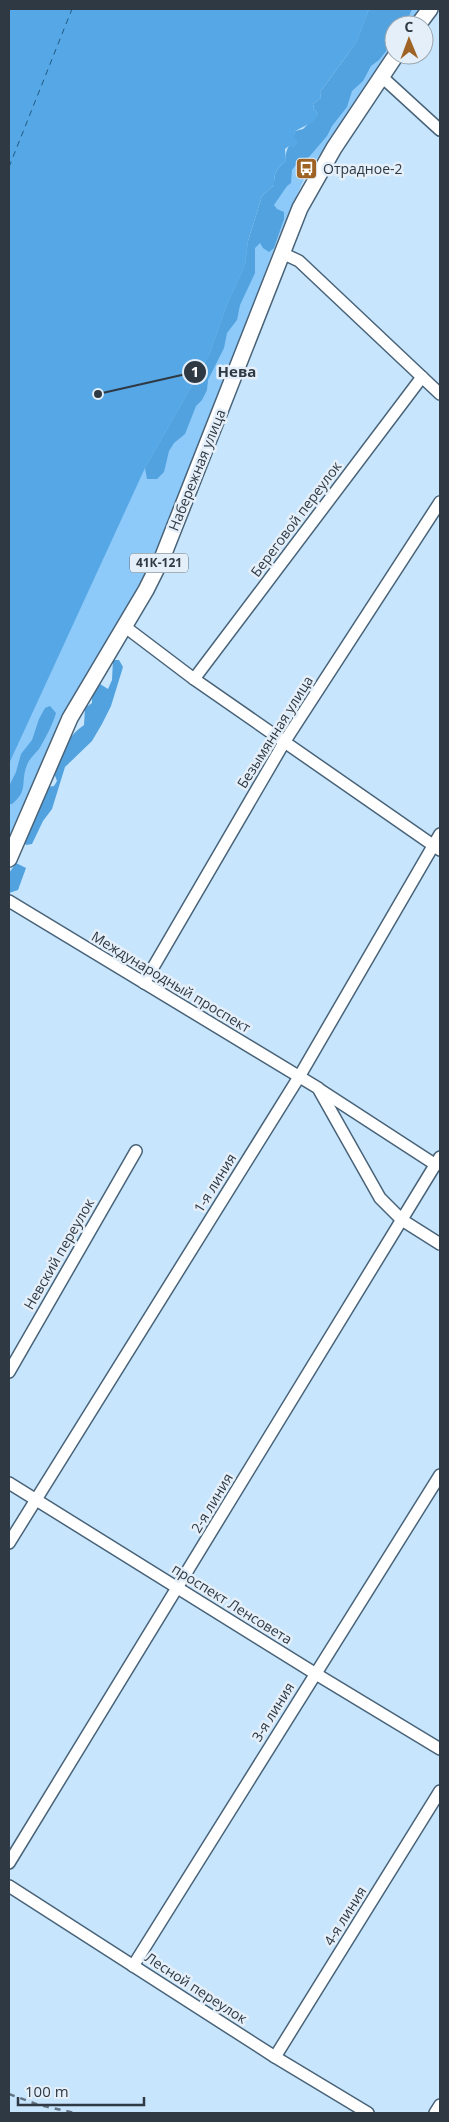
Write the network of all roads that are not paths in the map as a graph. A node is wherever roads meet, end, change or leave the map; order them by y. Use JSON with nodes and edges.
{"nodes":[{"id":1,"x":389,"y":65,"type":"edge"},
{"id":2,"x":381,"y":76,"type":"junction"},
{"id":3,"x":440,"y":130,"type":"edge"},
{"id":4,"x":282,"y":253,"type":"junction"},
{"id":5,"x":422,"y":377,"type":"junction"},
{"id":6,"x":440,"y":394,"type":"edge"},
{"id":7,"x":440,"y":502,"type":"edge"},
{"id":8,"x":124,"y":626,"type":"junction"},
{"id":9,"x":194,"y":679,"type":"junction"},
{"id":10,"x":285,"y":741,"type":"junction"},
{"id":11,"x":440,"y":834,"type":"edge"},
{"id":12,"x":437,"y":848,"type":"edge"},
{"id":13,"x":9,"y":859,"type":"edge"},
{"id":14,"x":9,"y":901,"type":"edge"},
{"id":15,"x":144,"y":982,"type":"junction"},
{"id":16,"x":298,"y":1077,"type":"junction"},
{"id":17,"x":318,"y":1088,"type":"junction"},
{"id":18,"x":136,"y":1151,"type":"dead end"},
{"id":19,"x":438,"y":1161,"type":"edge"},
{"id":20,"x":402,"y":1220,"type":"junction"},
{"id":21,"x":440,"y":1244,"type":"edge"},
{"id":22,"x":9,"y":1372,"type":"edge"},
{"id":23,"x":440,"y":1475,"type":"edge"},
{"id":24,"x":9,"y":1483,"type":"edge"},
{"id":25,"x":36,"y":1500,"type":"junction"},
{"id":26,"x":9,"y":1543,"type":"edge"},
{"id":27,"x":177,"y":1588,"type":"junction"},
{"id":28,"x":316,"y":1674,"type":"junction"},
{"id":29,"x":440,"y":1749,"type":"edge"},
{"id":30,"x":440,"y":1791,"type":"edge"},
{"id":31,"x":9,"y":1863,"type":"edge"},
{"id":32,"x":9,"y":1886,"type":"edge"},
{"id":33,"x":133,"y":1966,"type":"junction"},
{"id":34,"x":275,"y":2057,"type":"junction"},
{"id":35,"x":440,"y":2105,"type":"edge"},
{"id":36,"x":368,"y":2113,"type":"edge"},
{"id":37,"x":435,"y":2113,"type":"edge"}],
"edges":[{"from":1,"to":2,"type":"main road","name":"Набережная улица","number":"41К-121"},
{"from":2,"to":3,"type":"street"},
{"from":2,"to":4,"type":"main road","name":"Набережная улица","number":"41К-121"},
{"from":4,"to":5,"type":"street"},
{"from":4,"to":8,"type":"main road","name":"Набережная улица","number":"41К-121"},
{"from":5,"to":6,"type":"street"},
{"from":5,"to":9,"type":"street","name":"Береговой переулок"},
{"from":7,"to":10,"type":"street","name":"Безымянная улица"},
{"from":8,"to":9,"type":"street"},
{"from":8,"to":13,"type":"main road","name":"Набережная улица","number":"41К-121"},
{"from":9,"to":10,"type":"street"},
{"from":10,"to":12,"type":"street"},
{"from":10,"to":15,"type":"street","name":"Безымянная улица"},
{"from":11,"to":12,"type":"street","name":"1-я линия"},
{"from":12,"to":16,"type":"street","name":"1-я линия"},
{"from":14,"to":15,"type":"street","name":"Международный проспект"},
{"from":15,"to":16,"type":"street","name":"Международный проспект"},
{"from":16,"to":17,"type":"street","name":"Международный проспект"},
{"from":16,"to":25,"type":"street","name":"1-я линия"},
{"from":17,"to":19,"type":"street","name":"Международный проспект"},
{"from":17,"to":20,"type":"street"},
{"from":18,"to":22,"type":"street","name":"Невский переулок"},
{"from":19,"to":20,"type":"street","name":"2-я линия"},
{"from":20,"to":21,"type":"street"},
{"from":20,"to":27,"type":"street","name":"2-я линия"},
{"from":23,"to":28,"type":"street","name":"3-я линия"},
{"from":24,"to":25,"type":"street","name":"проспект Ленсовета"},
{"from":25,"to":26,"type":"street","name":"1-я линия"},
{"from":25,"to":27,"type":"street","name":"проспект Ленсовета"},
{"from":27,"to":28,"type":"street","name":"проспект Ленсовета"},
{"from":27,"to":31,"type":"street","name":"2-я линия"},
{"from":28,"to":29,"type":"street","name":"проспект Ленсовета"},
{"from":28,"to":33,"type":"street","name":"3-я линия"},
{"from":30,"to":34,"type":"street","name":"4-я линия"},
{"from":32,"to":33,"type":"street","name":"Лесной переулок"},
{"from":33,"to":34,"type":"street","name":"Лесной переулок"},
{"from":34,"to":36,"type":"street","name":"Лесной переулок"},
{"from":35,"to":37,"type":"street"}]}
